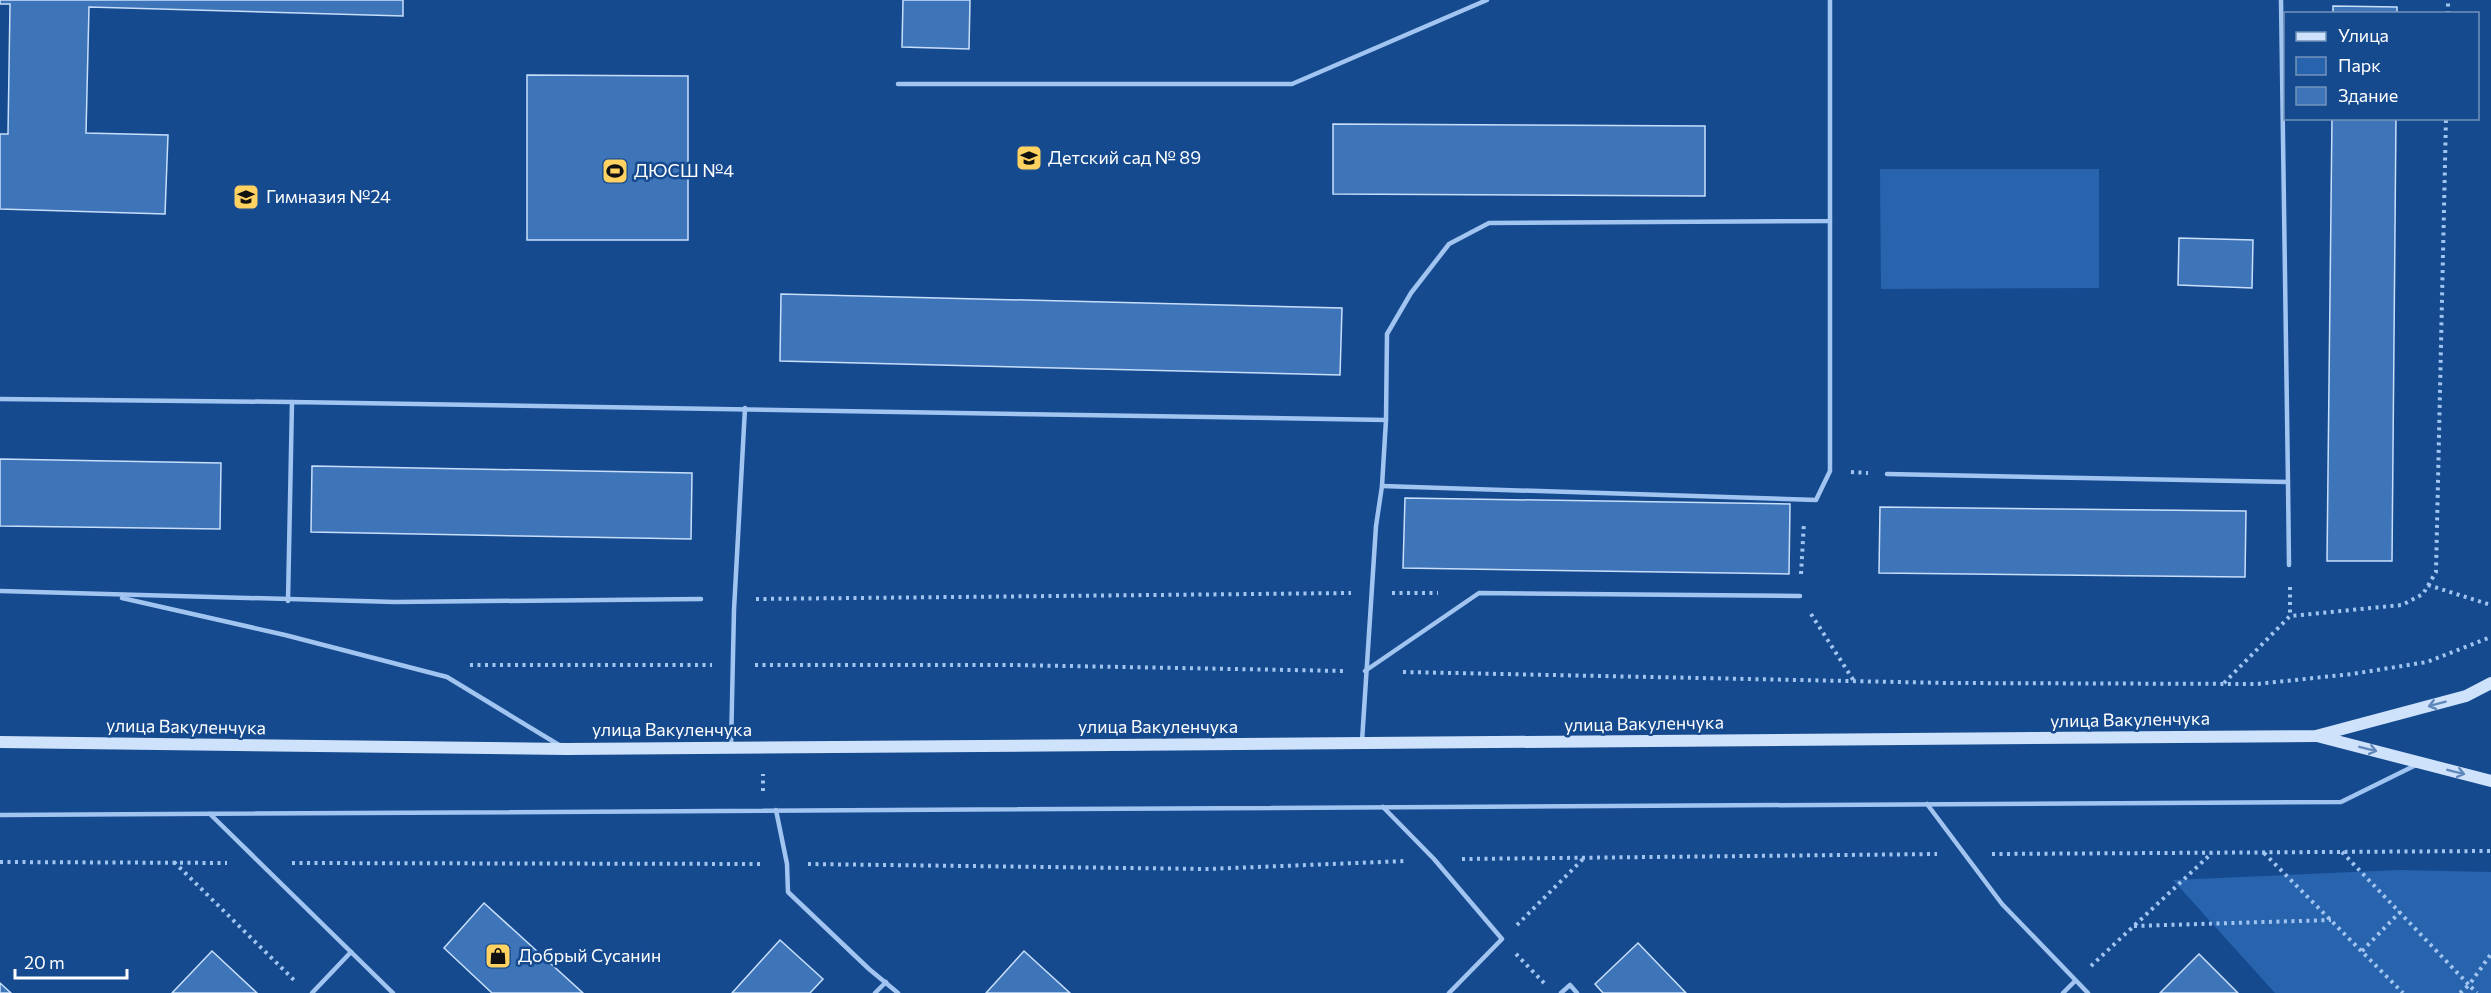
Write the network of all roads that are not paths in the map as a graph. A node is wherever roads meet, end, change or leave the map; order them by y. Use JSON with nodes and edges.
{"nodes":[{"id":1,"x":1487,"y":0,"type":"edge"},
{"id":2,"x":1830,"y":0,"type":"edge"},
{"id":3,"x":2281,"y":0,"type":"edge"},
{"id":4,"x":898,"y":84,"type":"dead end"},
{"id":5,"x":1830,"y":221,"type":"junction"},
{"id":6,"x":0,"y":399,"type":"edge"},
{"id":7,"x":292,"y":402,"type":"junction"},
{"id":8,"x":745,"y":408,"type":"junction"},
{"id":9,"x":1386,"y":420,"type":"junction"},
{"id":10,"x":1887,"y":474,"type":"road end"},
{"id":11,"x":2288,"y":482,"type":"junction"},
{"id":12,"x":1382,"y":486,"type":"junction"},
{"id":13,"x":2289,"y":565,"type":"road end"},
{"id":14,"x":0,"y":591,"type":"edge"},
{"id":15,"x":111,"y":595,"type":"junction"},
{"id":16,"x":1800,"y":596,"type":"road end"},
{"id":17,"x":701,"y":599,"type":"dead end"},
{"id":18,"x":288,"y":601,"type":"junction"},
{"id":19,"x":1365,"y":671,"type":"junction"},
{"id":20,"x":2491,"y":683,"type":"edge"},
{"id":21,"x":2316,"y":736,"type":"junction"},
{"id":22,"x":0,"y":742,"type":"edge"},
{"id":23,"x":1362,"y":743,"type":"junction"},
{"id":24,"x":731,"y":748,"type":"junction"},
{"id":25,"x":567,"y":749,"type":"junction"},
{"id":26,"x":2421,"y":762,"type":"junction"},
{"id":27,"x":2491,"y":781,"type":"edge"},
{"id":28,"x":1928,"y":804,"type":"junction"},
{"id":29,"x":1383,"y":807,"type":"junction"},
{"id":30,"x":776,"y":810,"type":"junction"},
{"id":31,"x":210,"y":813,"type":"junction"},
{"id":32,"x":0,"y":815,"type":"edge"},
{"id":33,"x":351,"y":952,"type":"junction"},
{"id":34,"x":2075,"y":981,"type":"junction"},
{"id":35,"x":886,"y":982,"type":"junction"},
{"id":36,"x":312,"y":993,"type":"edge"},
{"id":37,"x":393,"y":993,"type":"edge"},
{"id":38,"x":875,"y":993,"type":"edge"},
{"id":39,"x":898,"y":993,"type":"edge"},
{"id":40,"x":1449,"y":993,"type":"edge"},
{"id":41,"x":1561,"y":993,"type":"edge"},
{"id":42,"x":1577,"y":993,"type":"edge"},
{"id":43,"x":2063,"y":993,"type":"edge"},
{"id":44,"x":2088,"y":993,"type":"edge"}],
"edges":[{"from":1,"to":4,"type":"lane"},
{"from":2,"to":5,"type":"lane"},
{"from":3,"to":11,"type":"lane"},
{"from":5,"to":9,"type":"lane"},
{"from":5,"to":12,"type":"lane"},
{"from":6,"to":7,"type":"lane"},
{"from":7,"to":8,"type":"lane"},
{"from":7,"to":18,"type":"lane"},
{"from":8,"to":9,"type":"lane"},
{"from":8,"to":24,"type":"lane"},
{"from":9,"to":12,"type":"lane"},
{"from":10,"to":11,"type":"lane"},
{"from":11,"to":13,"type":"lane"},
{"from":12,"to":19,"type":"lane"},
{"from":14,"to":15,"type":"lane"},
{"from":15,"to":18,"type":"lane"},
{"from":15,"to":25,"type":"lane"},
{"from":16,"to":19,"type":"lane"},
{"from":17,"to":18,"type":"lane"},
{"from":19,"to":23,"type":"lane"},
{"from":20,"to":21,"type":"main road","name":"улица Вакуленчука","one_way":true},
{"from":21,"to":23,"type":"main road","name":"улица Вакуленчука"},
{"from":21,"to":26,"type":"main road","name":"улица Вакуленчука","one_way":true},
{"from":22,"to":25,"type":"main road","name":"улица Вакуленчука"},
{"from":23,"to":24,"type":"main road","name":"улица Вакуленчука"},
{"from":24,"to":25,"type":"main road","name":"улица Вакуленчука"},
{"from":26,"to":27,"type":"main road","name":"улица Вакуленчука","one_way":true},
{"from":26,"to":28,"type":"lane"},
{"from":28,"to":29,"type":"lane"},
{"from":28,"to":34,"type":"lane"},
{"from":29,"to":30,"type":"lane"},
{"from":29,"to":40,"type":"lane"},
{"from":30,"to":31,"type":"lane"},
{"from":30,"to":35,"type":"lane"},
{"from":31,"to":32,"type":"lane"},
{"from":31,"to":33,"type":"lane"},
{"from":33,"to":36,"type":"lane"},
{"from":33,"to":37,"type":"lane"},
{"from":34,"to":43,"type":"lane"},
{"from":34,"to":44,"type":"lane"},
{"from":35,"to":38,"type":"lane"},
{"from":35,"to":39,"type":"lane"},
{"from":41,"to":42,"type":"lane"}]}
